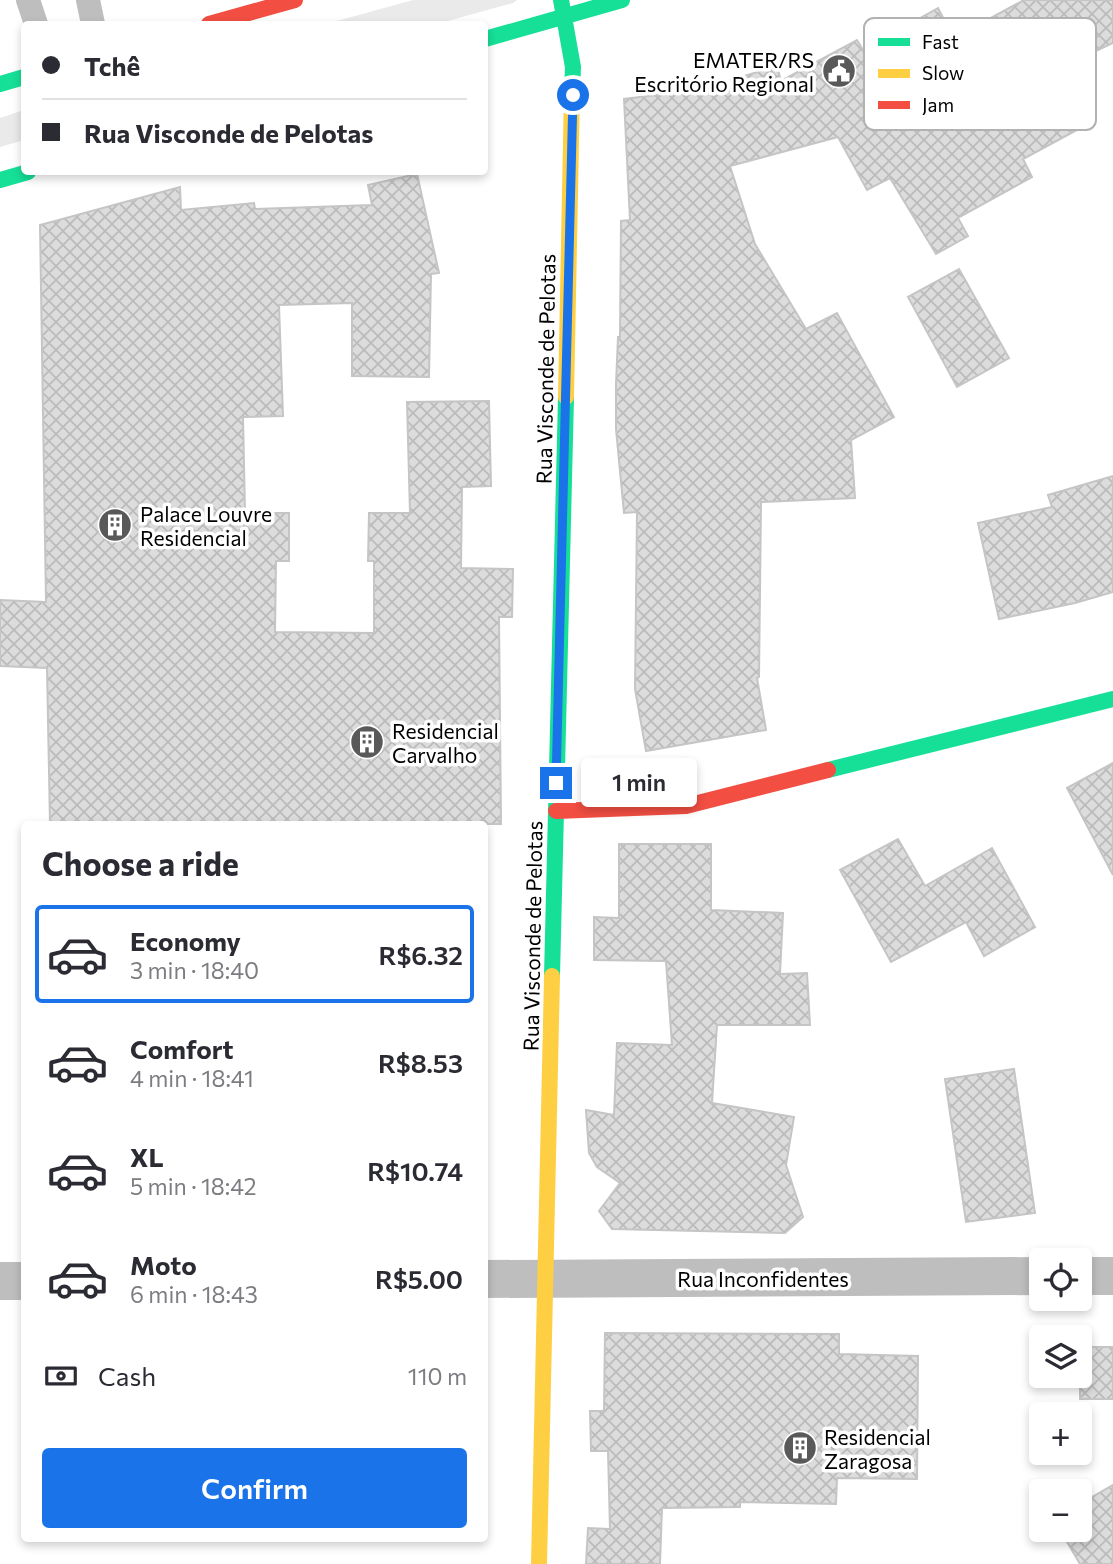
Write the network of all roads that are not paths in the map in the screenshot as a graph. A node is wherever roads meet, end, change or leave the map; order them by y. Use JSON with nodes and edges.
{"nodes":[{"id":1,"x":28,"y":0,"type":"edge"},
{"id":2,"x":88,"y":0,"type":"edge"},
{"id":3,"x":295,"y":0,"type":"edge"},
{"id":4,"x":622,"y":0,"type":"edge"},
{"id":5,"x":563,"y":8,"type":"edge"},
{"id":6,"x":35,"y":21,"type":"edge"},
{"id":7,"x":92,"y":21,"type":"edge"},
{"id":8,"x":219,"y":21,"type":"edge"},
{"id":9,"x":488,"y":38,"type":"edge"},
{"id":10,"x":21,"y":78,"type":"edge"},
{"id":11,"x":0,"y":84,"type":"edge"},
{"id":12,"x":21,"y":174,"type":"edge"},
{"id":13,"x":0,"y":180,"type":"edge"},
{"id":14,"x":1113,"y":699,"type":"edge"},
{"id":15,"x":556,"y":811,"type":"junction"},
{"id":16,"x":1029,"y":1276,"type":"edge"},
{"id":17,"x":1092,"y":1276,"type":"edge"},
{"id":18,"x":1113,"y":1276,"type":"edge"},
{"id":19,"x":488,"y":1279,"type":"edge"},
{"id":20,"x":545,"y":1279,"type":"junction"},
{"id":21,"x":0,"y":1281,"type":"edge"},
{"id":22,"x":21,"y":1281,"type":"edge"},
{"id":23,"x":539,"y":1564,"type":"edge"}],
"edges":[{"from":1,"to":6,"type":"lane"},
{"from":2,"to":7,"type":"lane"},
{"from":3,"to":8,"type":"street"},
{"from":4,"to":5,"type":"street"},
{"from":5,"to":9,"type":"street"},
{"from":5,"to":15,"type":"street","name":"Rua Visconde de Pelotas"},
{"from":10,"to":11,"type":"street"},
{"from":12,"to":13,"type":"street"},
{"from":14,"to":15,"type":"street"},
{"from":15,"to":20,"type":"street","name":"Rua Visconde de Pelotas"},
{"from":16,"to":20,"type":"street","name":"Rua Inconfidentes"},
{"from":17,"to":18,"type":"street"},
{"from":19,"to":20,"type":"street","name":"Rua Inconfidentes"},
{"from":20,"to":23,"type":"street","name":"Rua Visconde de Pelotas"},
{"from":21,"to":22,"type":"street"}]}
